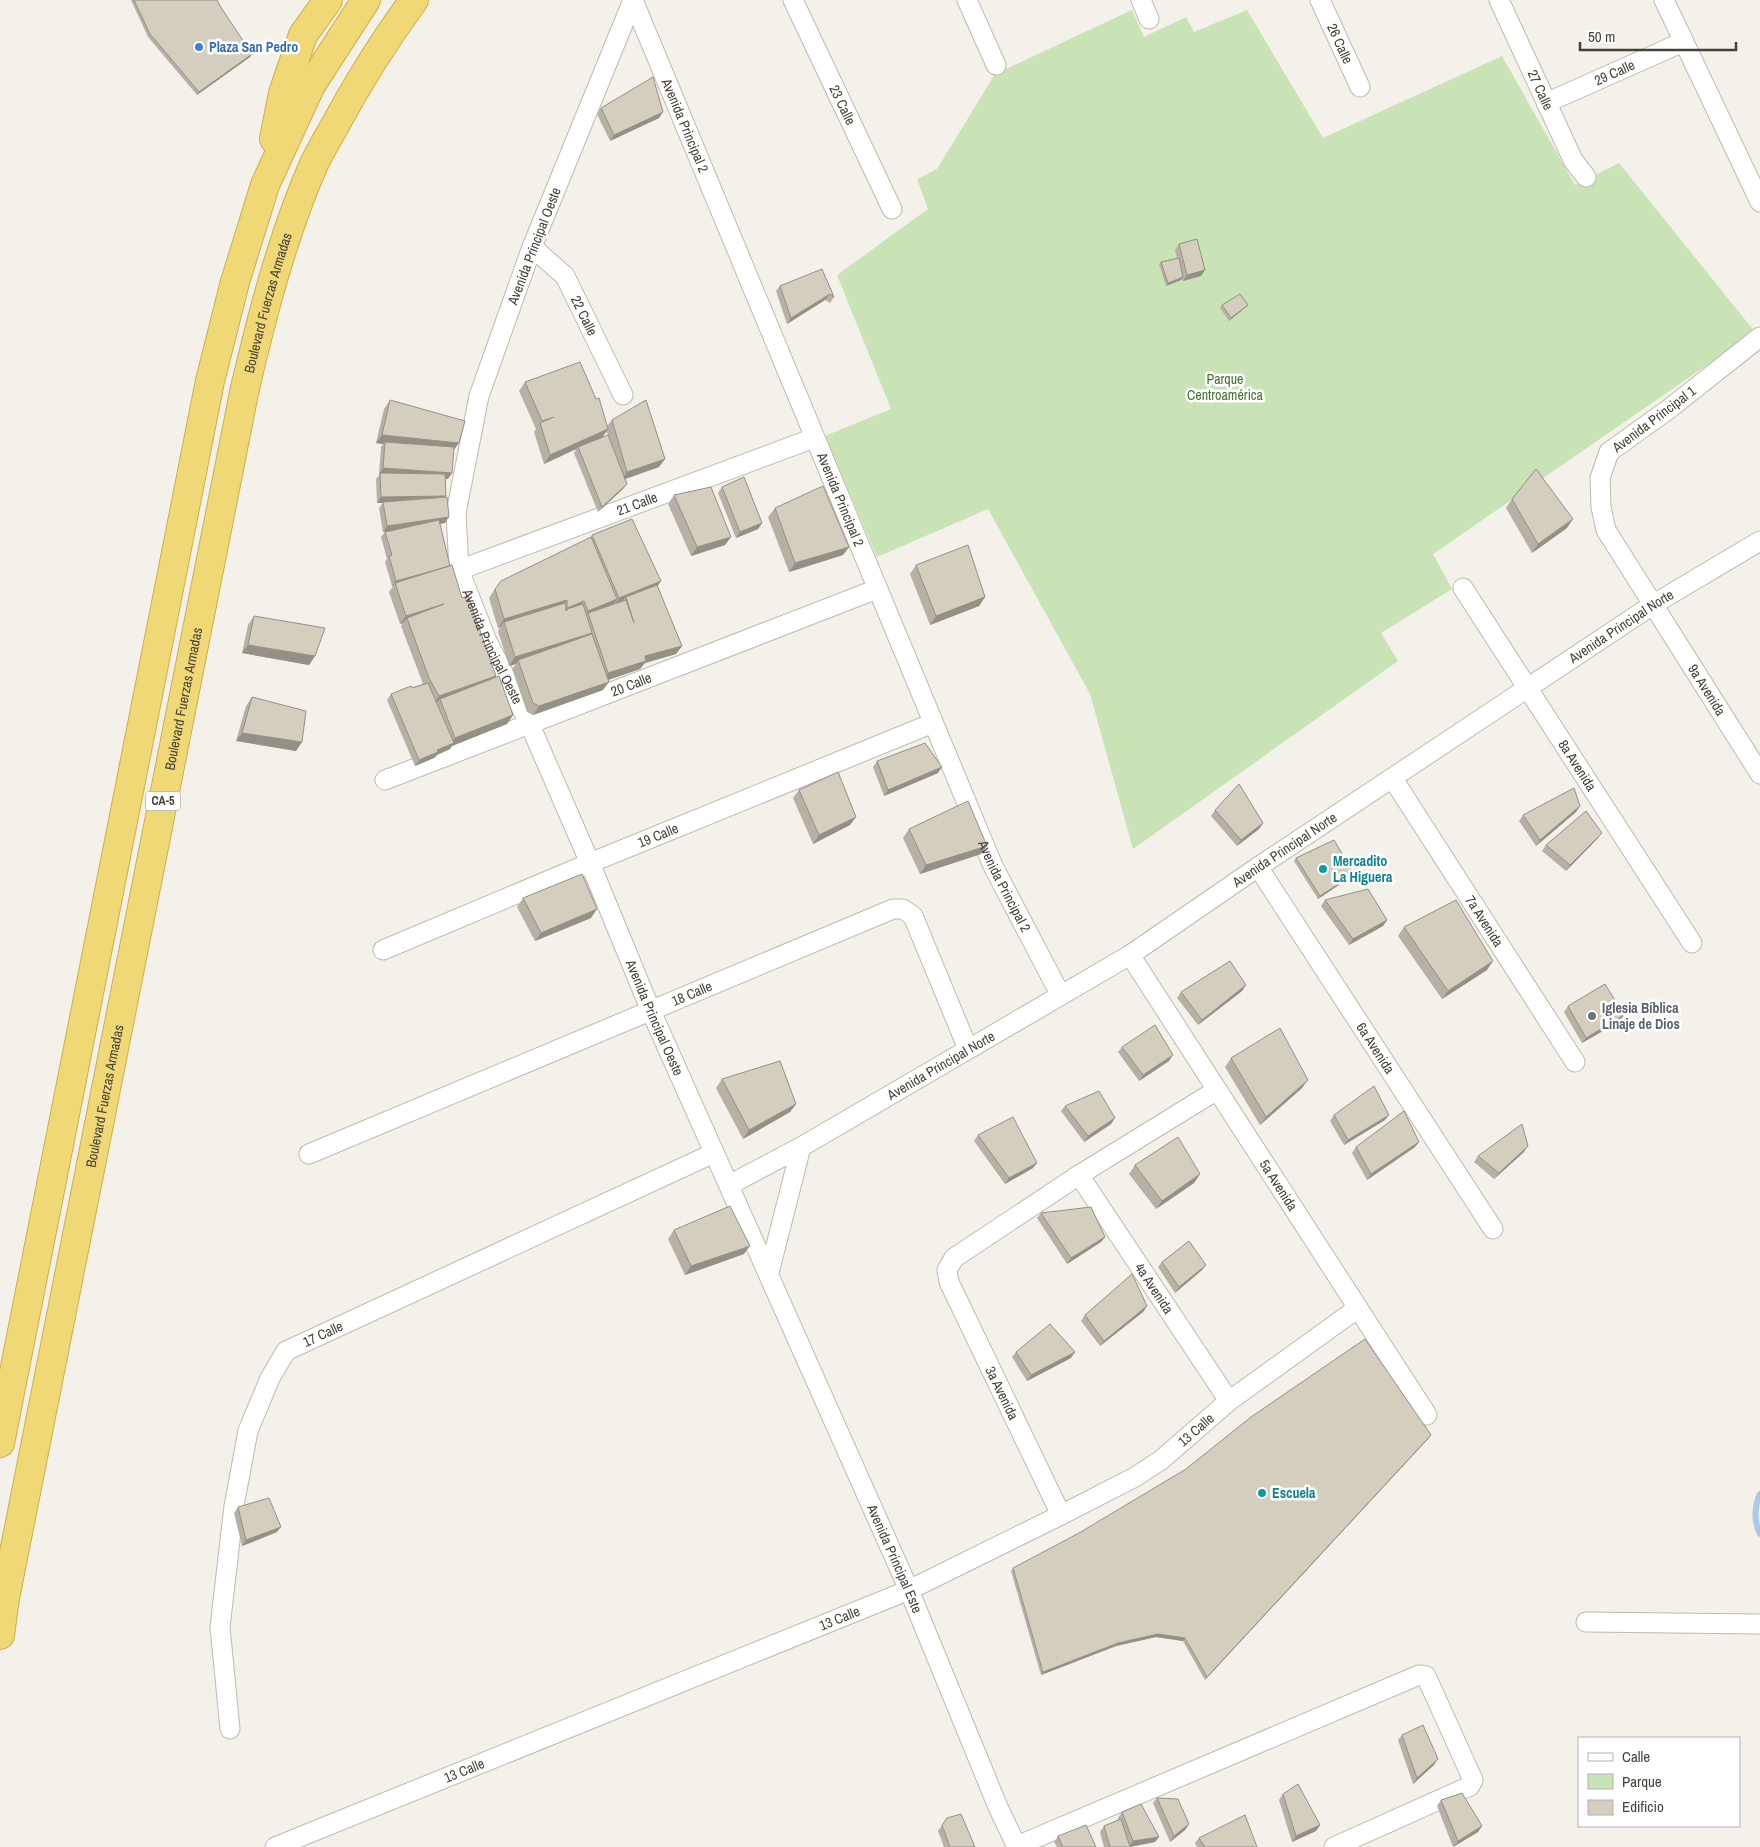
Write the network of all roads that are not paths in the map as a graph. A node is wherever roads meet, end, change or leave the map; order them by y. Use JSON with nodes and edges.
{"nodes":[{"id":1,"x":328,"y":0,"type":"edge"},
{"id":2,"x":366,"y":0,"type":"edge"},
{"id":3,"x":414,"y":0,"type":"edge"},
{"id":4,"x":633,"y":0,"type":"edge"},
{"id":5,"x":793,"y":0,"type":"edge"},
{"id":6,"x":968,"y":0,"type":"edge"},
{"id":7,"x":1141,"y":0,"type":"edge"},
{"id":8,"x":1320,"y":0,"type":"edge"},
{"id":9,"x":1499,"y":0,"type":"edge"},
{"id":10,"x":1664,"y":0,"type":"edge"},
{"id":11,"x":1148,"y":19,"type":"dead end"},
{"id":12,"x":1683,"y":42,"type":"junction"},
{"id":13,"x":996,"y":65,"type":"dead end"},
{"id":14,"x":1360,"y":87,"type":"dead end"},
{"id":15,"x":1546,"y":103,"type":"junction"},
{"id":16,"x":1586,"y":177,"type":"dead end"},
{"id":17,"x":265,"y":185,"type":"junction"},
{"id":18,"x":1760,"y":202,"type":"edge"},
{"id":19,"x":892,"y":209,"type":"dead end"},
{"id":20,"x":532,"y":247,"type":"junction"},
{"id":21,"x":1760,"y":337,"type":"edge"},
{"id":22,"x":623,"y":395,"type":"dead end"},
{"id":23,"x":814,"y":438,"type":"junction"},
{"id":24,"x":1760,"y":540,"type":"edge"},
{"id":25,"x":459,"y":570,"type":"junction"},
{"id":26,"x":1463,"y":588,"type":"dead end"},
{"id":27,"x":877,"y":589,"type":"junction"},
{"id":28,"x":1654,"y":604,"type":"junction"},
{"id":29,"x":1528,"y":688,"type":"junction"},
{"id":30,"x":932,"y":723,"type":"junction"},
{"id":31,"x":530,"y":725,"type":"junction"},
{"id":32,"x":1760,"y":774,"type":"edge"},
{"id":33,"x":1393,"y":779,"type":"junction"},
{"id":34,"x":385,"y":780,"type":"dead end"},
{"id":35,"x":590,"y":862,"type":"junction"},
{"id":36,"x":1258,"y":867,"type":"junction"},
{"id":37,"x":1692,"y":943,"type":"dead end"},
{"id":38,"x":383,"y":950,"type":"dead end"},
{"id":39,"x":1130,"y":955,"type":"junction"},
{"id":40,"x":1060,"y":994,"type":"junction"},
{"id":41,"x":651,"y":1011,"type":"junction"},
{"id":42,"x":968,"y":1048,"type":"junction"},
{"id":43,"x":1575,"y":1062,"type":"dead end"},
{"id":44,"x":1217,"y":1090,"type":"junction"},
{"id":45,"x":801,"y":1147,"type":"junction"},
{"id":46,"x":714,"y":1153,"type":"junction"},
{"id":47,"x":309,"y":1154,"type":"dead end"},
{"id":48,"x":1079,"y":1175,"type":"junction"},
{"id":49,"x":729,"y":1185,"type":"junction"},
{"id":50,"x":1492,"y":1229,"type":"dead end"},
{"id":51,"x":769,"y":1273,"type":"junction"},
{"id":52,"x":1358,"y":1308,"type":"junction"},
{"id":53,"x":1229,"y":1401,"type":"junction"},
{"id":54,"x":1427,"y":1415,"type":"dead end"},
{"id":55,"x":0,"y":1443,"type":"edge"},
{"id":56,"x":1061,"y":1515,"type":"junction"},
{"id":57,"x":910,"y":1590,"type":"junction"},
{"id":58,"x":1586,"y":1622,"type":"dead end"},
{"id":59,"x":1760,"y":1624,"type":"edge"},
{"id":60,"x":0,"y":1635,"type":"edge"},
{"id":61,"x":230,"y":1729,"type":"dead end"},
{"id":62,"x":1017,"y":1846,"type":"edge"},
{"id":63,"x":275,"y":1847,"type":"edge"},
{"id":64,"x":1334,"y":1847,"type":"edge"}],
"edges":[{"from":1,"to":17,"type":"highway"},
{"from":2,"to":17,"type":"highway","number":"CA-5"},
{"from":3,"to":60,"type":"highway","name":"Boulevard Fuerzas Armadas","number":"CA-5"},
{"from":4,"to":20,"type":"street","name":"Avenida Principal Oeste"},
{"from":4,"to":23,"type":"street","name":"Avenida Principal 2"},
{"from":5,"to":19,"type":"street","name":"23 Calle"},
{"from":6,"to":13,"type":"street"},
{"from":7,"to":11,"type":"street"},
{"from":8,"to":14,"type":"street","name":"26 Calle"},
{"from":9,"to":15,"type":"street","name":"27 Calle"},
{"from":10,"to":12,"type":"street"},
{"from":12,"to":15,"type":"street","name":"29 Calle"},
{"from":12,"to":18,"type":"street"},
{"from":15,"to":16,"type":"street","name":"27 Calle"},
{"from":17,"to":55,"type":"highway","number":"CA-5"},
{"from":20,"to":22,"type":"street","name":"22 Calle"},
{"from":20,"to":25,"type":"street","name":"Avenida Principal Oeste"},
{"from":21,"to":28,"type":"street","name":"Avenida Principal 1"},
{"from":23,"to":25,"type":"street","name":"21 Calle"},
{"from":23,"to":27,"type":"street","name":"Avenida Principal 2"},
{"from":24,"to":28,"type":"street","name":"Avenida Principal Norte"},
{"from":25,"to":31,"type":"street","name":"Avenida Principal Oeste"},
{"from":26,"to":29,"type":"street","name":"8a Avenida"},
{"from":27,"to":30,"type":"street","name":"Avenida Principal 2"},
{"from":27,"to":31,"type":"street","name":"20 Calle"},
{"from":28,"to":29,"type":"street","name":"Avenida Principal Norte"},
{"from":28,"to":32,"type":"street","name":"9a Avenida"},
{"from":29,"to":33,"type":"street","name":"Avenida Principal Norte"},
{"from":29,"to":37,"type":"street","name":"8a Avenida"},
{"from":30,"to":35,"type":"street","name":"19 Calle"},
{"from":30,"to":40,"type":"street","name":"Avenida Principal 2"},
{"from":31,"to":34,"type":"street","name":"20 Calle"},
{"from":31,"to":35,"type":"street","name":"Avenida Principal Oeste"},
{"from":33,"to":36,"type":"street","name":"Avenida Principal Norte"},
{"from":33,"to":43,"type":"street","name":"7a Avenida"},
{"from":35,"to":38,"type":"street","name":"19 Calle"},
{"from":35,"to":41,"type":"street","name":"Avenida Principal Oeste"},
{"from":36,"to":39,"type":"street","name":"Avenida Principal Norte"},
{"from":36,"to":50,"type":"street","name":"6a Avenida"},
{"from":39,"to":40,"type":"street","name":"Avenida Principal Norte"},
{"from":39,"to":44,"type":"street","name":"5a Avenida"},
{"from":40,"to":42,"type":"street","name":"Avenida Principal Norte"},
{"from":41,"to":42,"type":"street","name":"18 Calle"},
{"from":41,"to":46,"type":"street","name":"Avenida Principal Oeste"},
{"from":41,"to":47,"type":"street","name":"18 Calle"},
{"from":42,"to":45,"type":"street","name":"Avenida Principal Norte"},
{"from":44,"to":48,"type":"street"},
{"from":44,"to":52,"type":"street","name":"5a Avenida"},
{"from":45,"to":49,"type":"street","name":"Avenida Principal Norte"},
{"from":45,"to":51,"type":"street"},
{"from":46,"to":49,"type":"street","name":"Avenida Principal Oeste"},
{"from":46,"to":61,"type":"street","name":"17 Calle"},
{"from":48,"to":53,"type":"street","name":"4a Avenida"},
{"from":48,"to":56,"type":"street","name":"3a Avenida"},
{"from":49,"to":51,"type":"street","name":"Avenida Principal Oeste"},
{"from":51,"to":57,"type":"street","name":"Avenida Principal Este"},
{"from":52,"to":53,"type":"street","name":"13 Calle"},
{"from":52,"to":54,"type":"street","name":"5a Avenida"},
{"from":53,"to":56,"type":"street","name":"13 Calle"},
{"from":56,"to":57,"type":"street","name":"13 Calle"},
{"from":57,"to":62,"type":"street","name":"Avenida Principal Este"},
{"from":57,"to":63,"type":"street","name":"13 Calle"},
{"from":58,"to":59,"type":"street"},
{"from":62,"to":64,"type":"street"}]}
